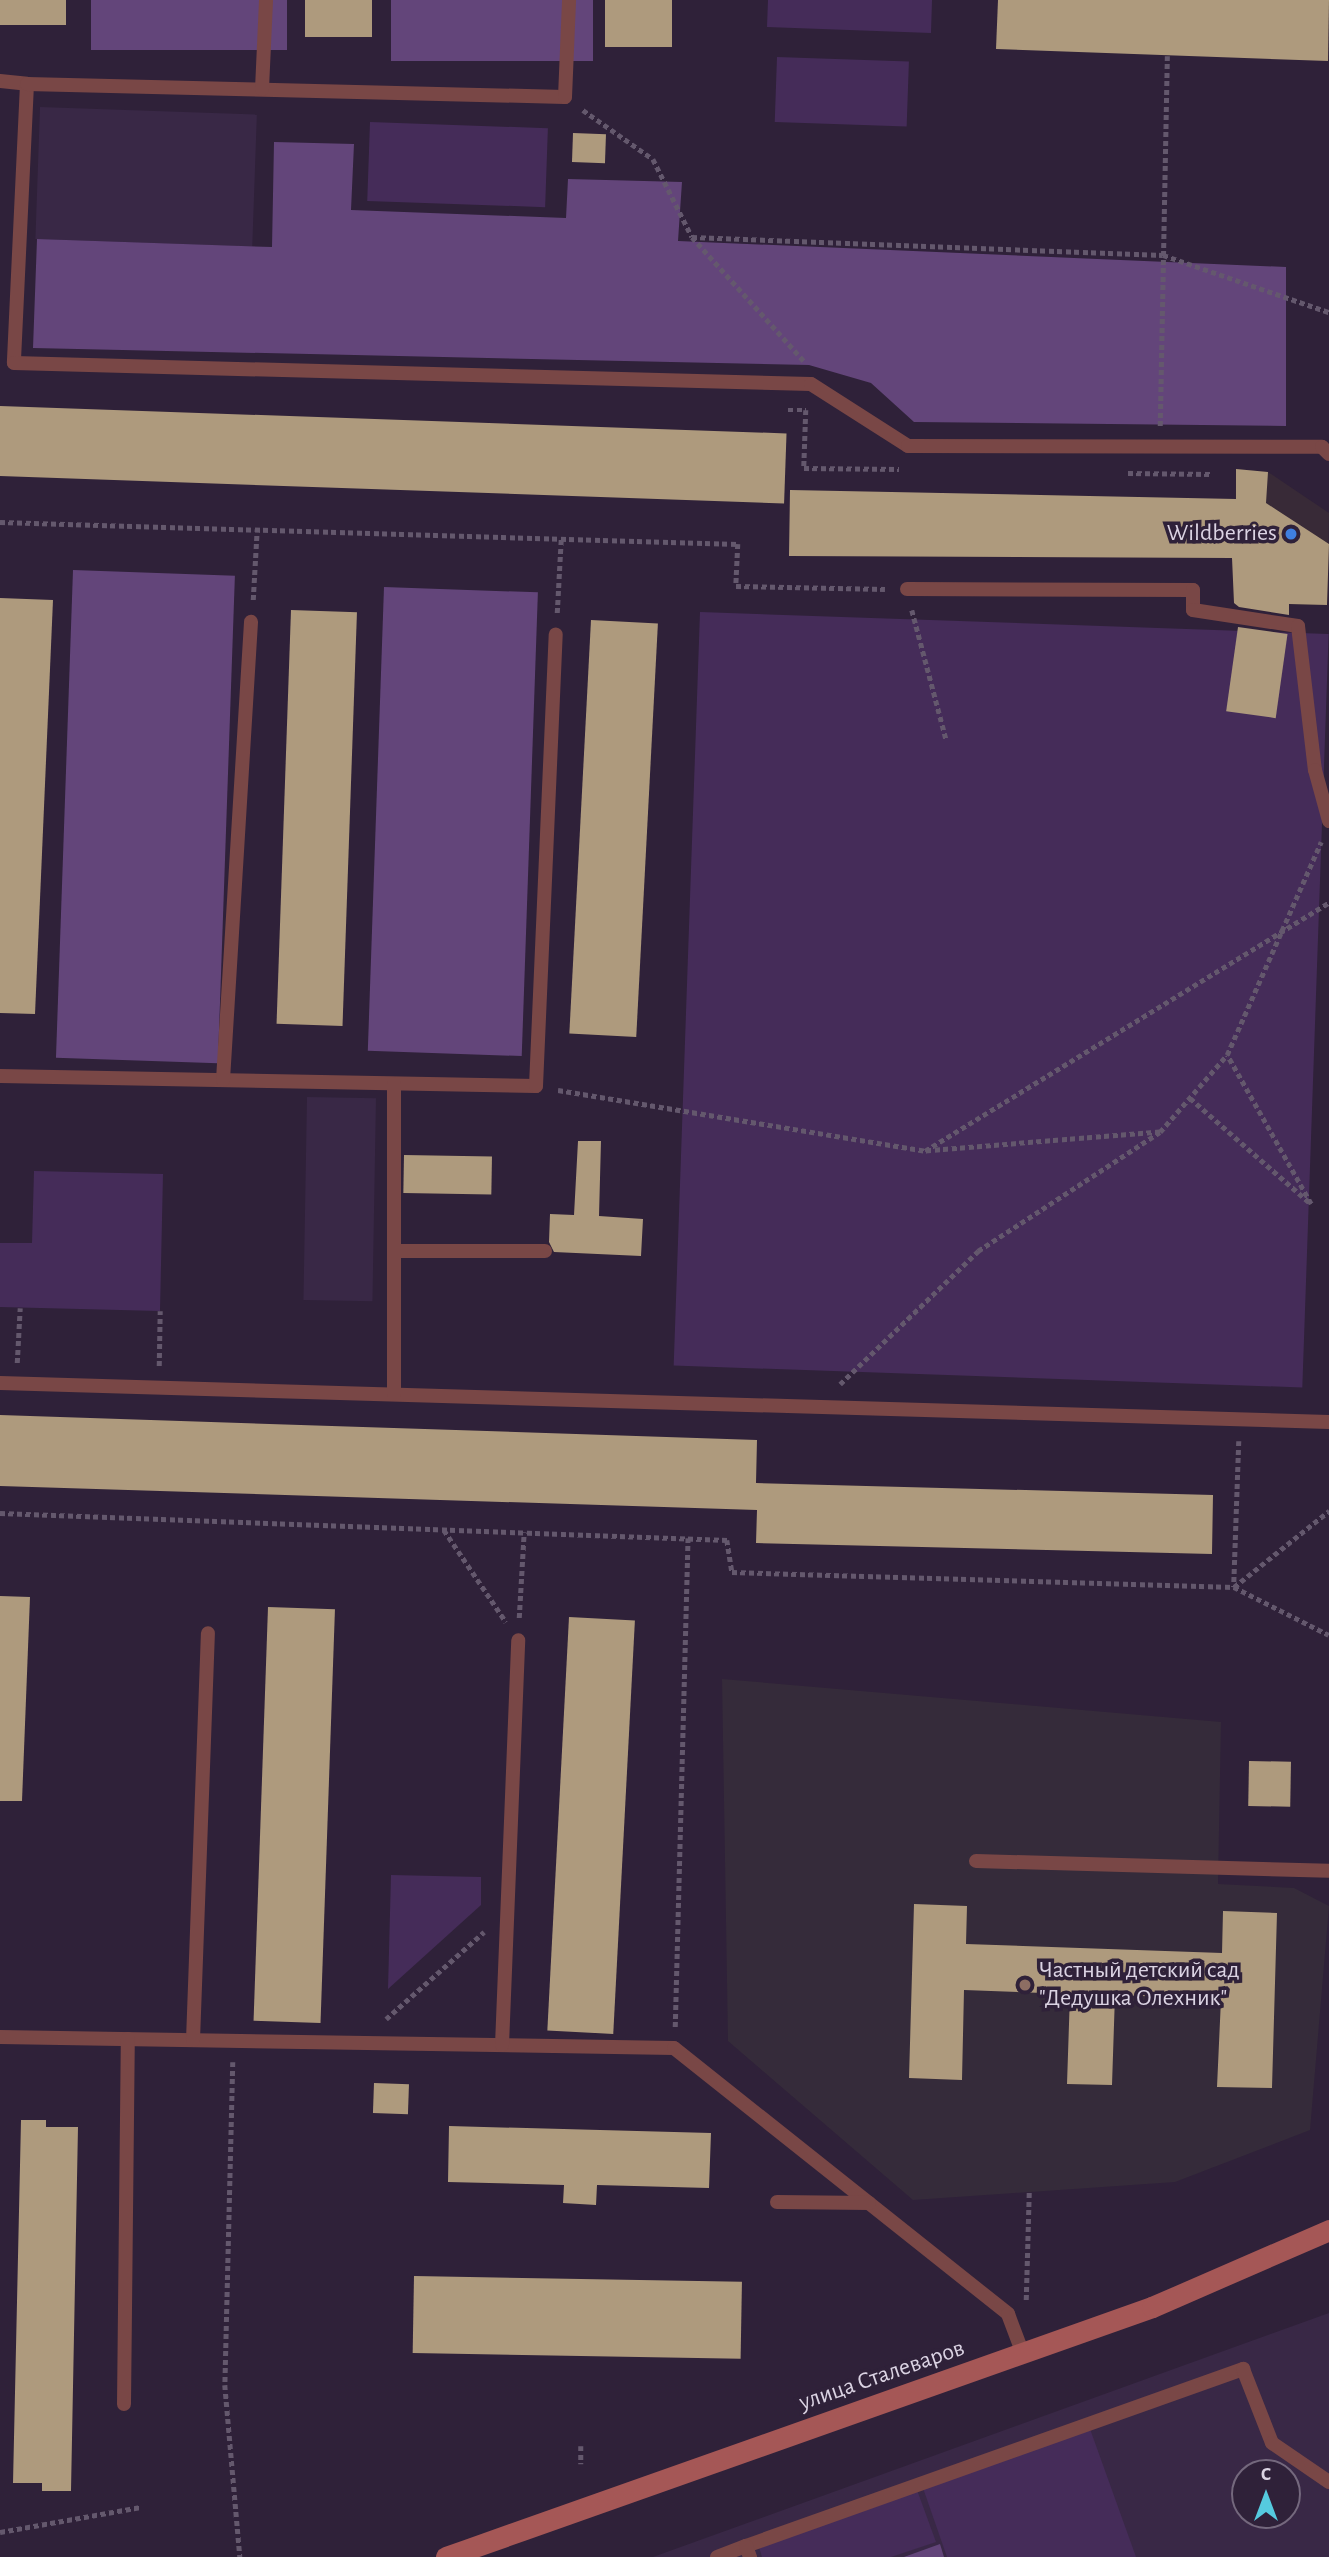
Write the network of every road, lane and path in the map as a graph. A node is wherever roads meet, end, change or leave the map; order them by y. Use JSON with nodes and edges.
{"nodes":[{"id":1,"x":266,"y":0,"type":"edge"},
{"id":2,"x":569,"y":0,"type":"edge"},
{"id":3,"x":1167,"y":56,"type":"dead end"},
{"id":4,"x":0,"y":81,"type":"edge"},
{"id":5,"x":27,"y":85,"type":"junction"},
{"id":6,"x":262,"y":89,"type":"junction"},
{"id":7,"x":565,"y":97,"type":"junction"},
{"id":8,"x":692,"y":237,"type":"junction"},
{"id":9,"x":1163,"y":255,"type":"junction"},
{"id":10,"x":1329,"y":312,"type":"edge"},
{"id":11,"x":809,"y":365,"type":"dead end"},
{"id":12,"x":778,"y":410,"type":"dead end"},
{"id":13,"x":1160,"y":447,"type":"junction"},
{"id":14,"x":1329,"y":454,"type":"edge"},
{"id":15,"x":909,"y":469,"type":"dead end"},
{"id":16,"x":1114,"y":473,"type":"dead end"},
{"id":17,"x":1210,"y":474,"type":"dead end"},
{"id":18,"x":0,"y":522,"type":"edge"},
{"id":19,"x":257,"y":528,"type":"junction"},
{"id":20,"x":561,"y":538,"type":"junction"},
{"id":21,"x":907,"y":589,"type":"junction"},
{"id":22,"x":251,"y":622,"type":"joint"},
{"id":23,"x":556,"y":635,"type":"joint"},
{"id":24,"x":946,"y":739,"type":"dead end"},
{"id":25,"x":1329,"y":821,"type":"edge"},
{"id":26,"x":1324,"y":836,"type":"dead end"},
{"id":27,"x":1329,"y":902,"type":"edge"},
{"id":28,"x":1284,"y":929,"type":"junction"},
{"id":29,"x":1227,"y":1055,"type":"junction"},
{"id":30,"x":0,"y":1076,"type":"edge"},
{"id":31,"x":223,"y":1080,"type":"junction"},
{"id":32,"x":394,"y":1084,"type":"junction"},
{"id":33,"x":536,"y":1086,"type":"junction"},
{"id":34,"x":1190,"y":1098,"type":"junction"},
{"id":35,"x":1160,"y":1132,"type":"junction"},
{"id":36,"x":925,"y":1151,"type":"junction"},
{"id":37,"x":395,"y":1251,"type":"junction"},
{"id":38,"x":545,"y":1251,"type":"dead end"},
{"id":39,"x":20,"y":1308,"type":"dead end"},
{"id":40,"x":160,"y":1311,"type":"dead end"},
{"id":41,"x":0,"y":1383,"type":"edge"},
{"id":42,"x":16,"y":1383,"type":"junction"},
{"id":43,"x":158,"y":1387,"type":"junction"},
{"id":44,"x":394,"y":1394,"type":"junction"},
{"id":45,"x":817,"y":1406,"type":"junction"},
{"id":46,"x":1240,"y":1419,"type":"junction"},
{"id":47,"x":1329,"y":1422,"type":"edge"},
{"id":48,"x":1329,"y":1511,"type":"edge"},
{"id":49,"x":0,"y":1513,"type":"edge"},
{"id":50,"x":444,"y":1529,"type":"junction"},
{"id":51,"x":524,"y":1532,"type":"junction"},
{"id":52,"x":688,"y":1538,"type":"junction"},
{"id":53,"x":1234,"y":1587,"type":"junction"},
{"id":54,"x":208,"y":1633,"type":"dead end"},
{"id":55,"x":1329,"y":1635,"type":"edge"},
{"id":56,"x":518,"y":1640,"type":"junction"},
{"id":57,"x":976,"y":1861,"type":"dead end"},
{"id":58,"x":1329,"y":1871,"type":"edge"},
{"id":59,"x":507,"y":1912,"type":"junction"},
{"id":60,"x":0,"y":2037,"type":"edge"},
{"id":61,"x":128,"y":2039,"type":"junction"},
{"id":62,"x":193,"y":2040,"type":"junction"},
{"id":63,"x":234,"y":2041,"type":"junction"},
{"id":64,"x":359,"y":2043,"type":"junction"},
{"id":65,"x":502,"y":2045,"type":"junction"},
{"id":66,"x":674,"y":2048,"type":"junction"},
{"id":67,"x":1029,"y":2192,"type":"dead end"},
{"id":68,"x":777,"y":2202,"type":"dead end"},
{"id":69,"x":869,"y":2203,"type":"junction"},
{"id":70,"x":1329,"y":2230,"type":"edge"},
{"id":71,"x":1026,"y":2308,"type":"dead end"},
{"id":72,"x":1023,"y":2354,"type":"junction"},
{"id":73,"x":124,"y":2403,"type":"dead end"},
{"id":74,"x":581,"y":2446,"type":"dead end"},
{"id":75,"x":581,"y":2464,"type":"dead end"},
{"id":76,"x":1329,"y":2483,"type":"edge"},
{"id":77,"x":141,"y":2507,"type":"dead end"},
{"id":78,"x":0,"y":2532,"type":"edge"},
{"id":79,"x":748,"y":2552,"type":"edge"},
{"id":80,"x":240,"y":2557,"type":"edge"},
{"id":81,"x":446,"y":2557,"type":"edge"},
{"id":82,"x":717,"y":2557,"type":"edge"}],
"edges":[{"from":1,"to":6,"type":"lane"},
{"from":2,"to":7,"type":"lane"},
{"from":3,"to":9,"type":"path"},
{"from":4,"to":5,"type":"lane"},
{"from":5,"to":6,"type":"lane"},
{"from":5,"to":13,"type":"lane"},
{"from":6,"to":7,"type":"lane"},
{"from":7,"to":8,"type":"path"},
{"from":8,"to":9,"type":"path"},
{"from":8,"to":11,"type":"path"},
{"from":9,"to":10,"type":"path"},
{"from":9,"to":13,"type":"path"},
{"from":12,"to":15,"type":"path"},
{"from":13,"to":14,"type":"lane"},
{"from":16,"to":17,"type":"path"},
{"from":18,"to":19,"type":"path"},
{"from":19,"to":20,"type":"path"},
{"from":19,"to":22,"type":"path"},
{"from":20,"to":21,"type":"path"},
{"from":20,"to":23,"type":"path"},
{"from":21,"to":24,"type":"path"},
{"from":21,"to":25,"type":"lane"},
{"from":22,"to":31,"type":"lane"},
{"from":23,"to":33,"type":"lane"},
{"from":26,"to":28,"type":"path"},
{"from":27,"to":28,"type":"path"},
{"from":28,"to":29,"type":"path"},
{"from":28,"to":36,"type":"path"},
{"from":29,"to":34,"type":"path"},
{"from":29,"to":34,"type":"path"},
{"from":30,"to":31,"type":"lane"},
{"from":31,"to":32,"type":"lane"},
{"from":32,"to":33,"type":"lane"},
{"from":32,"to":37,"type":"lane"},
{"from":33,"to":36,"type":"path"},
{"from":34,"to":35,"type":"path"},
{"from":35,"to":36,"type":"path"},
{"from":35,"to":45,"type":"path"},
{"from":37,"to":38,"type":"lane"},
{"from":37,"to":44,"type":"lane"},
{"from":39,"to":42,"type":"path"},
{"from":40,"to":43,"type":"path"},
{"from":41,"to":42,"type":"lane"},
{"from":42,"to":43,"type":"lane"},
{"from":43,"to":44,"type":"lane"},
{"from":44,"to":45,"type":"lane"},
{"from":45,"to":46,"type":"lane"},
{"from":46,"to":47,"type":"lane"},
{"from":46,"to":53,"type":"path"},
{"from":48,"to":53,"type":"path"},
{"from":49,"to":50,"type":"path"},
{"from":50,"to":51,"type":"path"},
{"from":50,"to":56,"type":"path"},
{"from":51,"to":52,"type":"path"},
{"from":51,"to":56,"type":"path"},
{"from":52,"to":53,"type":"path"},
{"from":52,"to":66,"type":"path"},
{"from":53,"to":55,"type":"path"},
{"from":54,"to":62,"type":"lane"},
{"from":56,"to":59,"type":"lane"},
{"from":57,"to":58,"type":"lane"},
{"from":59,"to":64,"type":"path"},
{"from":59,"to":65,"type":"lane"},
{"from":60,"to":61,"type":"lane"},
{"from":61,"to":62,"type":"lane"},
{"from":61,"to":73,"type":"lane"},
{"from":62,"to":63,"type":"lane"},
{"from":63,"to":64,"type":"lane"},
{"from":63,"to":80,"type":"path"},
{"from":64,"to":65,"type":"lane"},
{"from":65,"to":66,"type":"lane"},
{"from":66,"to":69,"type":"lane"},
{"from":67,"to":71,"type":"path"},
{"from":68,"to":69,"type":"lane"},
{"from":69,"to":72,"type":"lane"},
{"from":70,"to":72,"type":"main road","name":"улица Сталеваров"},
{"from":72,"to":81,"type":"main road","name":"улица Сталеваров"},
{"from":74,"to":75,"type":"path"},
{"from":76,"to":79,"type":"lane"},
{"from":77,"to":78,"type":"path"},
{"from":79,"to":82,"type":"lane"}]}
